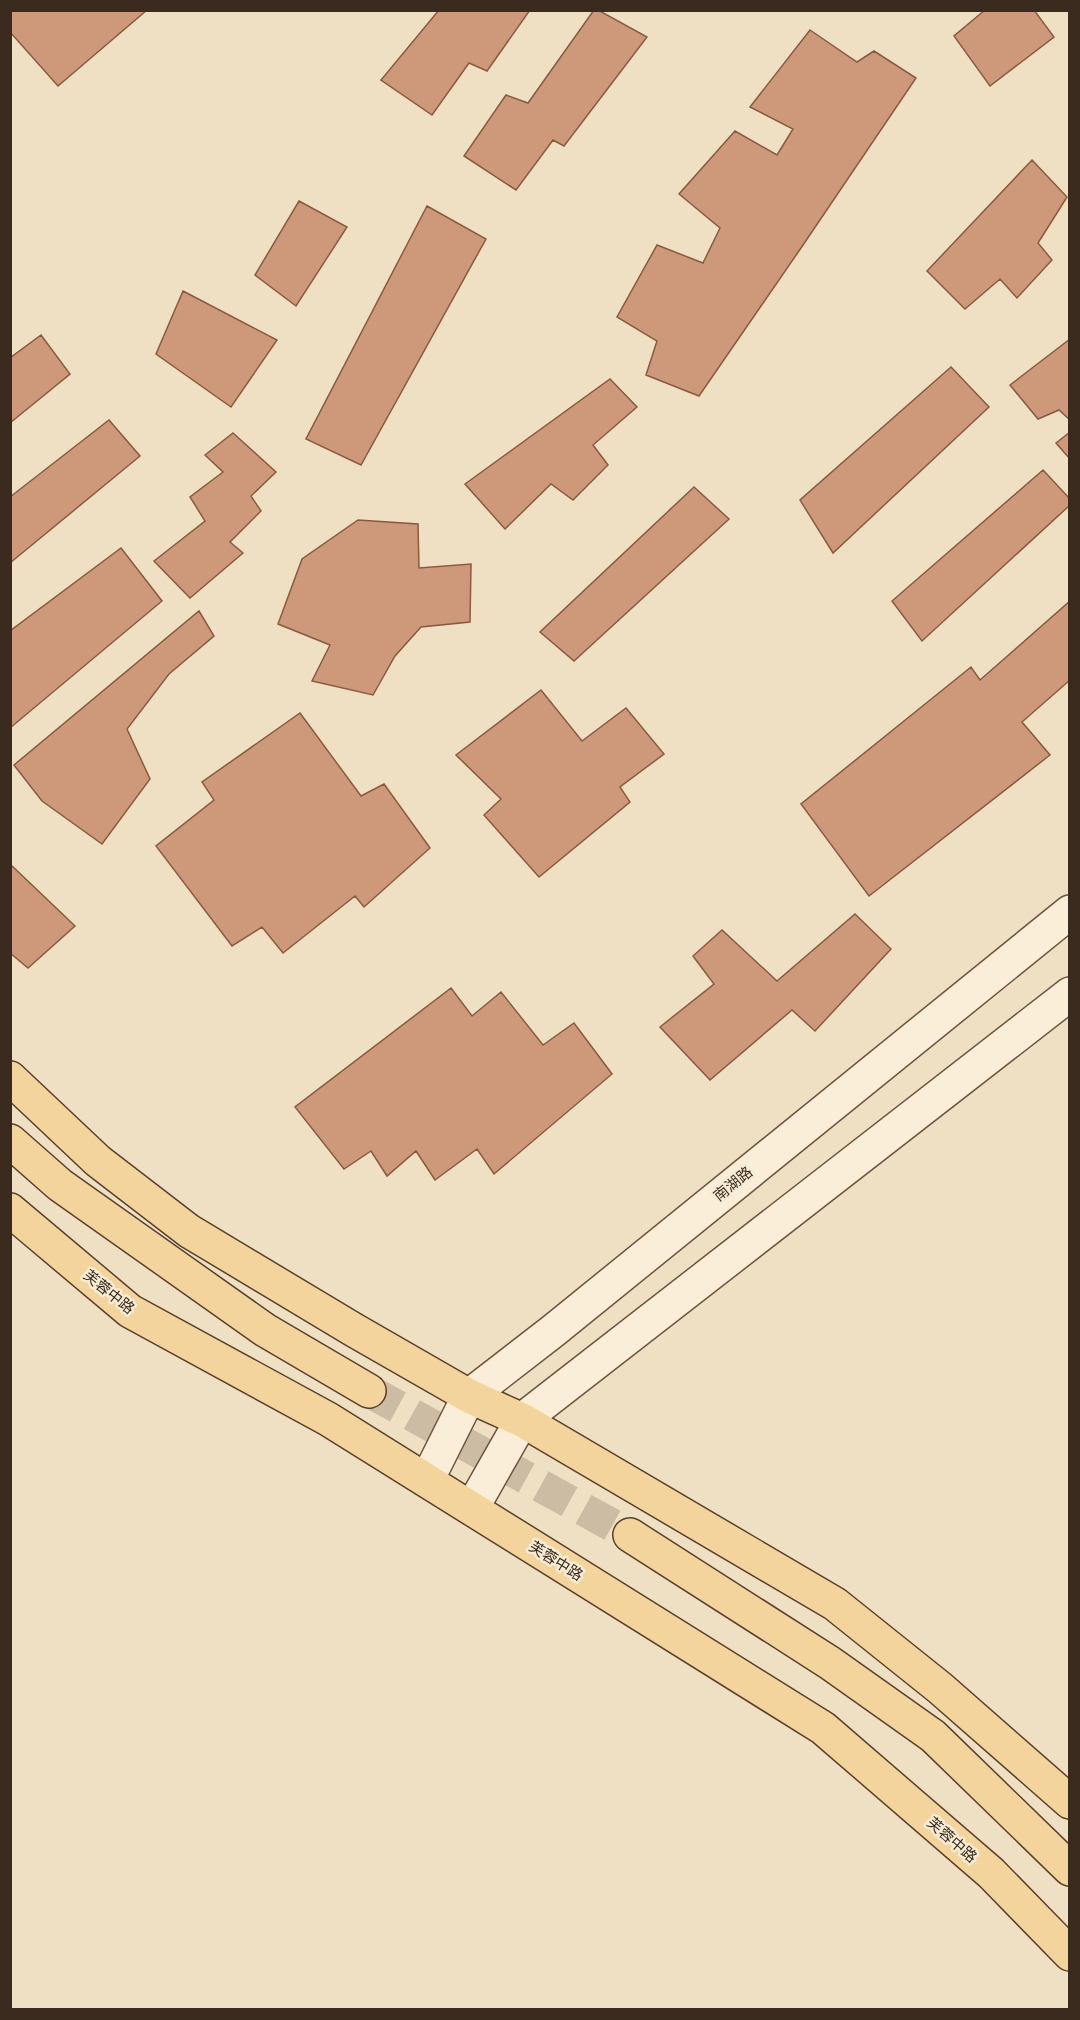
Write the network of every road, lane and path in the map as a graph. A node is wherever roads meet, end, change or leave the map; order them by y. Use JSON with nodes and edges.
{"nodes":[{"id":1,"x":1070,"y":912,"type":"edge"},
{"id":2,"x":1070,"y":994,"type":"edge"},
{"id":3,"x":10,"y":1078,"type":"edge"},
{"id":4,"x":10,"y":1141,"type":"edge"},
{"id":5,"x":10,"y":1210,"type":"edge"},
{"id":6,"x":369,"y":1390,"type":"tunnel mouth"},
{"id":7,"x":468,"y":1396,"type":"junction"},
{"id":8,"x":522,"y":1420,"type":"junction"},
{"id":9,"x":427,"y":1480,"type":"junction"},
{"id":10,"x":472,"y":1508,"type":"junction"},
{"id":11,"x":630,"y":1534,"type":"tunnel mouth"},
{"id":12,"x":1070,"y":1802,"type":"edge"},
{"id":13,"x":1070,"y":1869,"type":"edge"},
{"id":14,"x":1070,"y":1954,"type":"edge"}],
"edges":[{"from":1,"to":7,"type":"main road","name":"南湖路"},
{"from":2,"to":8,"type":"main road"},
{"from":3,"to":7,"type":"main road"},
{"from":4,"to":6,"type":"main road"},
{"from":5,"to":9,"type":"main road","name":"芙蓉中路"},
{"from":7,"to":8,"type":"main road"},
{"from":7,"to":9,"type":"main road","name":"南湖路"},
{"from":8,"to":10,"type":"main road"},
{"from":8,"to":12,"type":"main road"},
{"from":9,"to":10,"type":"main road","name":"芙蓉中路"},
{"from":10,"to":14,"type":"main road","name":"芙蓉中路"},
{"from":11,"to":13,"type":"main road"}]}
